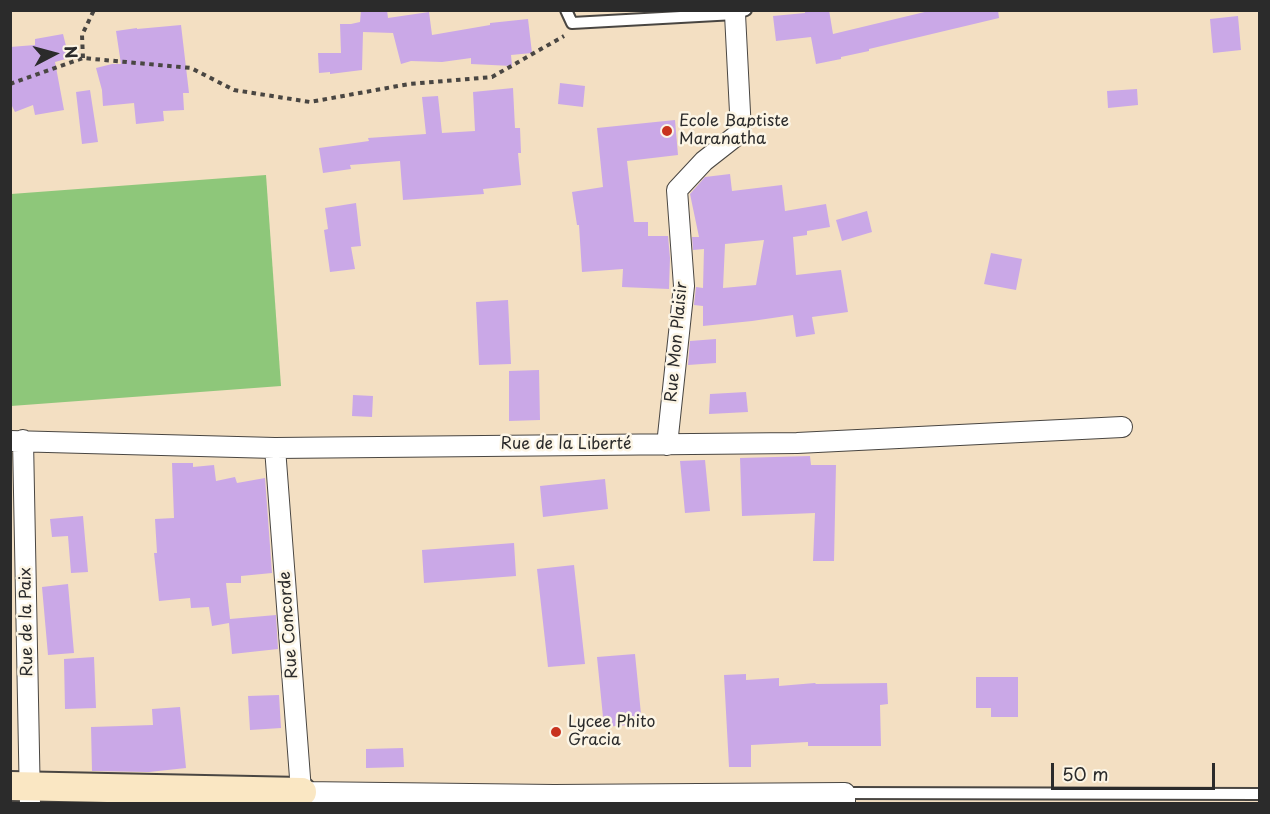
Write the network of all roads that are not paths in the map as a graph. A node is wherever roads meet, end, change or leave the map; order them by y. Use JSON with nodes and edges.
{"nodes":[{"id":1,"x":566,"y":10,"type":"edge"},
{"id":2,"x":741,"y":12,"type":"edge"},
{"id":3,"x":1122,"y":427,"type":"dead end"},
{"id":4,"x":17,"y":440,"type":"edge"},
{"id":5,"x":667,"y":445,"type":"junction"},
{"id":6,"x":275,"y":448,"type":"junction"},
{"id":7,"x":23,"y":792,"type":"edge"},
{"id":8,"x":1260,"y":794,"type":"edge"},
{"id":9,"x":302,"y":798,"type":"edge"},
{"id":10,"x":845,"y":798,"type":"edge"},
{"id":11,"x":555,"y":799,"type":"edge"}],
"edges":[{"from":1,"to":2,"type":"lane","name":"Rue Mon Plaisir"},
{"from":2,"to":5,"type":"street","name":"Rue Mon Plaisir"},
{"from":3,"to":5,"type":"street","name":"Rue de la Liberté"},
{"from":4,"to":6,"type":"street","name":"Rue de la Liberté"},
{"from":4,"to":7,"type":"street","name":"Rue de la Paix"},
{"from":5,"to":6,"type":"street","name":"Rue de la Liberté"},
{"from":6,"to":9,"type":"street","name":"Rue Concorde"},
{"from":7,"to":9,"type":"street"},
{"from":8,"to":10,"type":"lane"},
{"from":9,"to":11,"type":"street"},
{"from":10,"to":11,"type":"street"}]}
